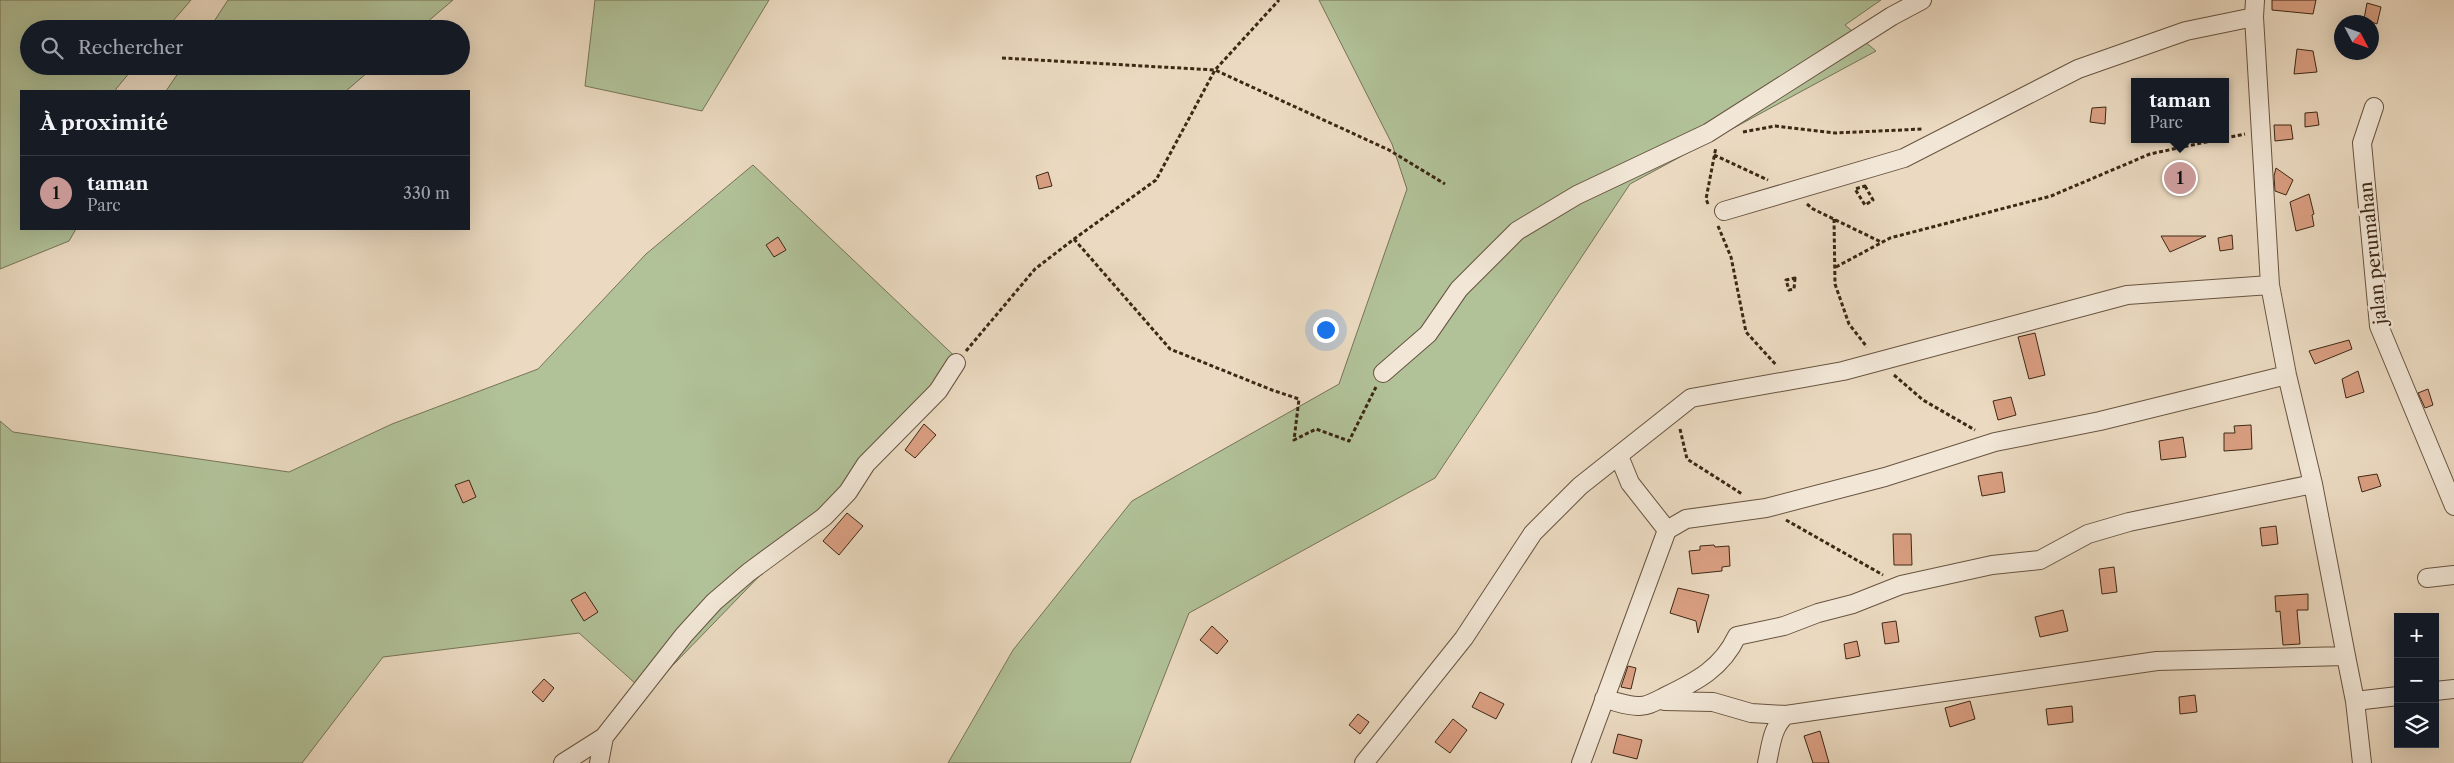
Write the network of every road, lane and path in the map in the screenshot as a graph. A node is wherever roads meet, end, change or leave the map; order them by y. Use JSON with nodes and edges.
{"nodes":[{"id":1,"x":1279,"y":0,"type":"edge"},
{"id":2,"x":1922,"y":0,"type":"edge"},
{"id":3,"x":2254,"y":8,"type":"edge"},
{"id":4,"x":1002,"y":58,"type":"dead end"},
{"id":5,"x":1214,"y":70,"type":"junction"},
{"id":6,"x":2374,"y":107,"type":"dead end"},
{"id":7,"x":1931,"y":128,"type":"dead end"},
{"id":8,"x":1736,"y":133,"type":"dead end"},
{"id":9,"x":2201,"y":143,"type":"edge"},
{"id":10,"x":1716,"y":146,"type":"dead end"},
{"id":11,"x":1445,"y":184,"type":"dead end"},
{"id":12,"x":1872,"y":200,"type":"joint"},
{"id":13,"x":1717,"y":214,"type":"junction"},
{"id":14,"x":1834,"y":219,"type":"dead end"},
{"id":15,"x":1074,"y":239,"type":"junction"},
{"id":16,"x":2270,"y":284,"type":"junction"},
{"id":17,"x":956,"y":363,"type":"joint"},
{"id":18,"x":1383,"y":373,"type":"joint"},
{"id":19,"x":2287,"y":375,"type":"junction"},
{"id":20,"x":1791,"y":382,"type":"junction"},
{"id":21,"x":1619,"y":456,"type":"junction"},
{"id":22,"x":2313,"y":484,"type":"junction"},
{"id":23,"x":2454,"y":506,"type":"edge"},
{"id":24,"x":1667,"y":530,"type":"junction"},
{"id":25,"x":2454,"y":575,"type":"edge"},
{"id":26,"x":2427,"y":578,"type":"dead end"},
{"id":27,"x":2346,"y":656,"type":"junction"},
{"id":28,"x":2454,"y":689,"type":"edge"},
{"id":29,"x":2439,"y":691,"type":"edge"},
{"id":30,"x":2394,"y":696,"type":"edge"},
{"id":31,"x":1604,"y":698,"type":"junction"},
{"id":32,"x":2355,"y":701,"type":"junction"},
{"id":33,"x":1655,"y":702,"type":"junction"},
{"id":34,"x":1786,"y":715,"type":"junction"},
{"id":35,"x":604,"y":737,"type":"junction"},
{"id":36,"x":563,"y":763,"type":"edge"},
{"id":37,"x":599,"y":763,"type":"edge"},
{"id":38,"x":1364,"y":763,"type":"edge"},
{"id":39,"x":1581,"y":763,"type":"edge"},
{"id":40,"x":1767,"y":763,"type":"edge"},
{"id":41,"x":2362,"y":763,"type":"edge"}],
"edges":[{"from":1,"to":5,"type":"path"},
{"from":2,"to":18,"type":"street"},
{"from":3,"to":13,"type":"street"},
{"from":3,"to":16,"type":"street"},
{"from":4,"to":5,"type":"path"},
{"from":5,"to":11,"type":"path"},
{"from":5,"to":15,"type":"path"},
{"from":6,"to":23,"type":"street","name":"jalan perumahan"},
{"from":7,"to":8,"type":"path"},
{"from":9,"to":14,"type":"path"},
{"from":10,"to":13,"type":"path"},
{"from":12,"to":12,"type":"path"},
{"from":13,"to":20,"type":"path"},
{"from":15,"to":17,"type":"path"},
{"from":15,"to":18,"type":"path"},
{"from":16,"to":19,"type":"street"},
{"from":16,"to":20,"type":"street"},
{"from":17,"to":35,"type":"street"},
{"from":19,"to":22,"type":"street"},
{"from":19,"to":24,"type":"street"},
{"from":20,"to":21,"type":"street"},
{"from":21,"to":24,"type":"street"},
{"from":21,"to":38,"type":"street"},
{"from":22,"to":27,"type":"street"},
{"from":22,"to":33,"type":"street"},
{"from":24,"to":31,"type":"street"},
{"from":25,"to":26,"type":"street"},
{"from":27,"to":32,"type":"street"},
{"from":27,"to":34,"type":"street"},
{"from":28,"to":29,"type":"street"},
{"from":30,"to":32,"type":"street"},
{"from":31,"to":33,"type":"street"},
{"from":31,"to":39,"type":"street"},
{"from":32,"to":41,"type":"street"},
{"from":33,"to":34,"type":"street"},
{"from":34,"to":40,"type":"street"},
{"from":35,"to":36,"type":"street"},
{"from":35,"to":37,"type":"street"}]}
